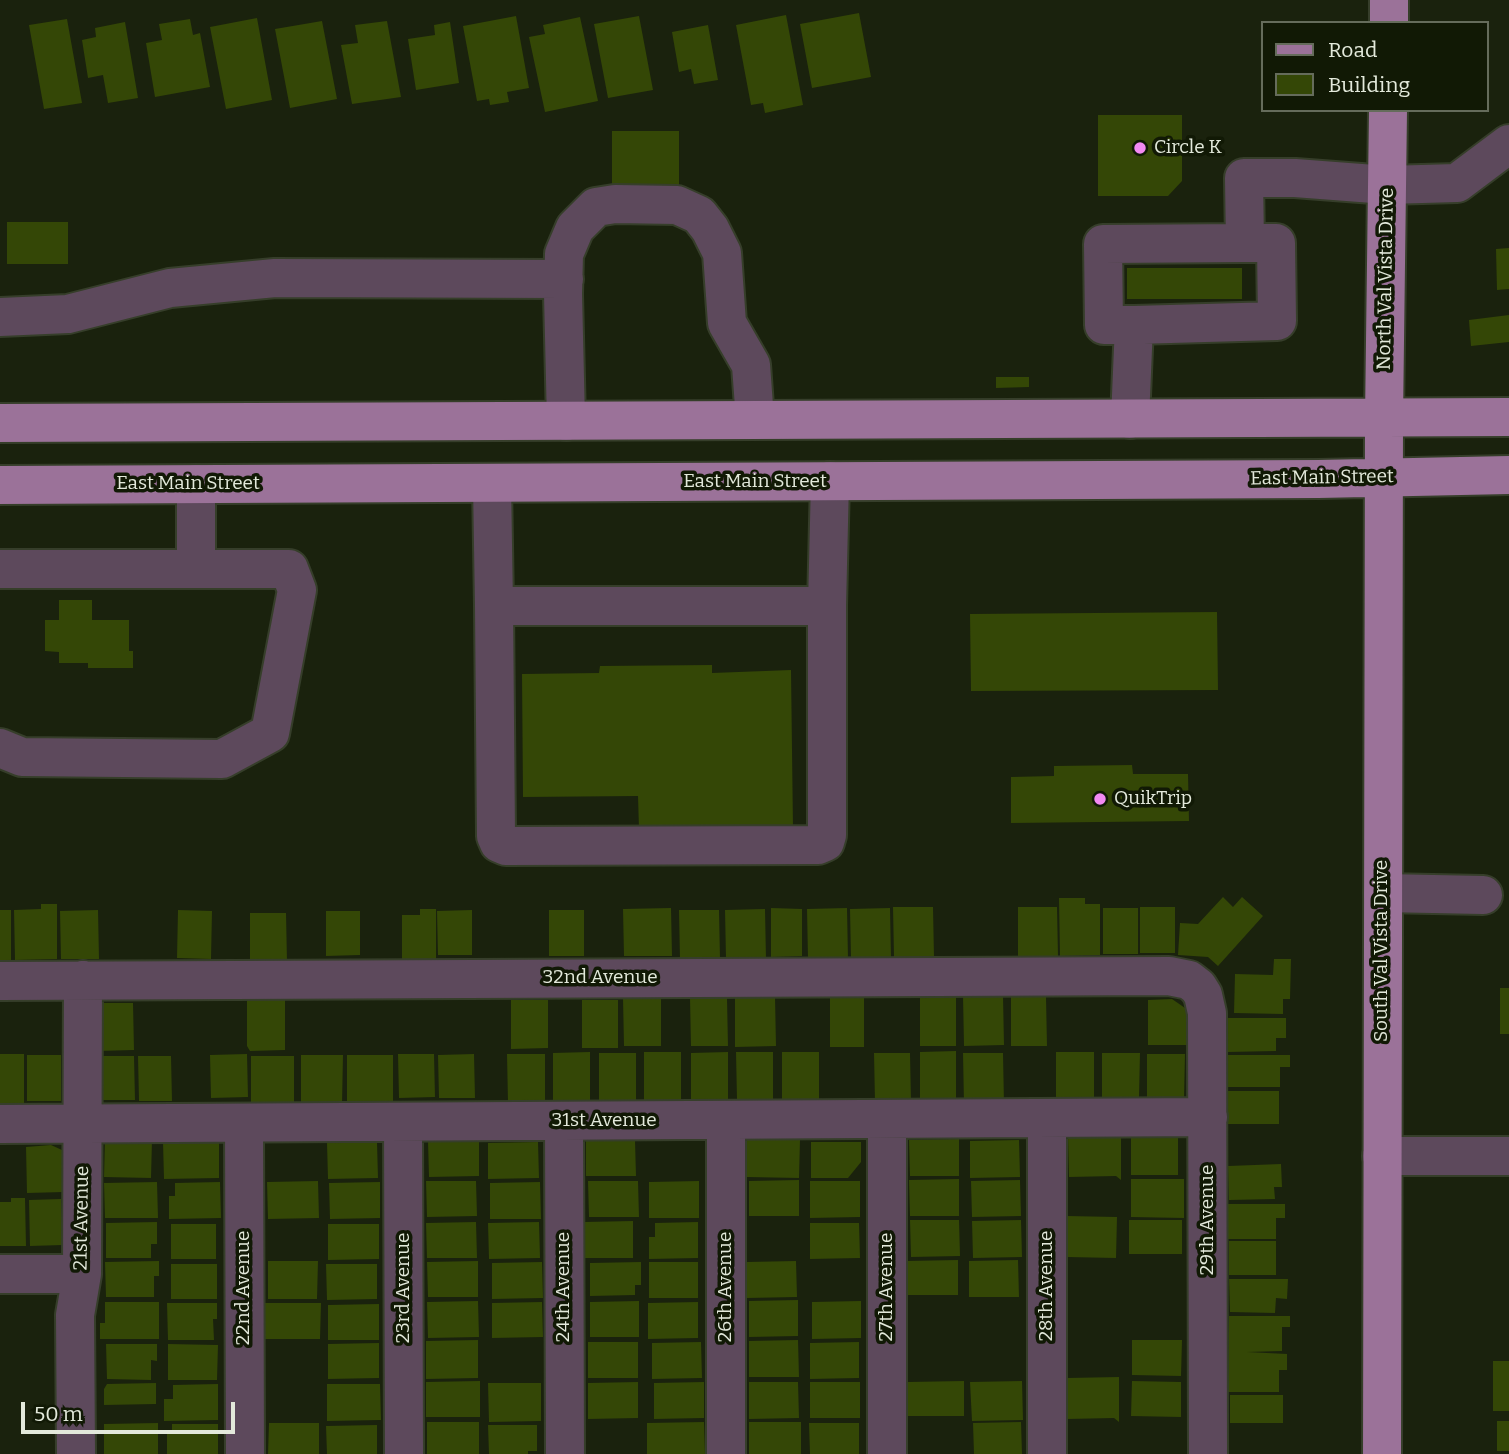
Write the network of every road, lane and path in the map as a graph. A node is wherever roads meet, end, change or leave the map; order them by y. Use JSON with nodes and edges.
{"nodes":[{"id":1,"x":1389,"y":0,"type":"edge"},
{"id":2,"x":1389,"y":21,"type":"edge"},
{"id":3,"x":1388,"y":112,"type":"edge"},
{"id":4,"x":1509,"y":144,"type":"edge"},
{"id":5,"x":1387,"y":185,"type":"junction"},
{"id":6,"x":1245,"y":243,"type":"junction"},
{"id":7,"x":564,"y":279,"type":"junction"},
{"id":8,"x":0,"y":317,"type":"edge"},
{"id":9,"x":1134,"y":325,"type":"junction"},
{"id":10,"x":1509,"y":417,"type":"edge"},
{"id":11,"x":1130,"y":419,"type":"junction"},
{"id":12,"x":755,"y":420,"type":"junction"},
{"id":13,"x":566,"y":421,"type":"junction"},
{"id":14,"x":0,"y":423,"type":"edge"},
{"id":15,"x":1384,"y":447,"type":"junction"},
{"id":16,"x":1509,"y":475,"type":"edge"},
{"id":17,"x":830,"y":481,"type":"junction"},
{"id":18,"x":492,"y":483,"type":"junction"},
{"id":19,"x":196,"y":484,"type":"junction"},
{"id":20,"x":0,"y":485,"type":"edge"},
{"id":21,"x":0,"y":569,"type":"edge"},
{"id":22,"x":197,"y":569,"type":"junction"},
{"id":23,"x":494,"y":606,"type":"junction"},
{"id":24,"x":827,"y":606,"type":"junction"},
{"id":25,"x":0,"y":748,"type":"edge"},
{"id":26,"x":1382,"y":893,"type":"junction"},
{"id":27,"x":1483,"y":895,"type":"dead end"},
{"id":28,"x":83,"y":980,"type":"junction"},
{"id":29,"x":0,"y":981,"type":"edge"},
{"id":30,"x":1198,"y":987,"type":"joint"},
{"id":31,"x":1208,"y":1117,"type":"junction"},
{"id":32,"x":887,"y":1119,"type":"junction"},
{"id":33,"x":1047,"y":1119,"type":"junction"},
{"id":34,"x":726,"y":1120,"type":"junction"},
{"id":35,"x":564,"y":1121,"type":"junction"},
{"id":36,"x":244,"y":1122,"type":"junction"},
{"id":37,"x":403,"y":1122,"type":"junction"},
{"id":38,"x":0,"y":1124,"type":"edge"},
{"id":39,"x":83,"y":1124,"type":"junction"},
{"id":40,"x":1382,"y":1156,"type":"junction"},
{"id":41,"x":1509,"y":1156,"type":"edge"},
{"id":42,"x":82,"y":1274,"type":"junction"},
{"id":43,"x":0,"y":1275,"type":"edge"},
{"id":44,"x":76,"y":1454,"type":"edge"},
{"id":45,"x":245,"y":1454,"type":"edge"},
{"id":46,"x":404,"y":1454,"type":"edge"},
{"id":47,"x":565,"y":1454,"type":"edge"},
{"id":48,"x":726,"y":1454,"type":"edge"},
{"id":49,"x":887,"y":1454,"type":"edge"},
{"id":50,"x":1047,"y":1454,"type":"edge"},
{"id":51,"x":1208,"y":1454,"type":"edge"},
{"id":52,"x":1382,"y":1454,"type":"edge"}],
"edges":[{"from":1,"to":2,"type":"main road"},
{"from":3,"to":5,"type":"main road","name":"North Val Vista Drive"},
{"from":4,"to":5,"type":"street"},
{"from":5,"to":6,"type":"street"},
{"from":5,"to":15,"type":"main road","name":"North Val Vista Drive"},
{"from":6,"to":9,"type":"street"},
{"from":6,"to":9,"type":"street"},
{"from":7,"to":8,"type":"street"},
{"from":7,"to":12,"type":"street"},
{"from":7,"to":13,"type":"street"},
{"from":9,"to":11,"type":"street"},
{"from":10,"to":15,"type":"main road","name":"East Main Street"},
{"from":11,"to":12,"type":"main road","name":"East Main Street"},
{"from":11,"to":15,"type":"main road","name":"East Main Street"},
{"from":12,"to":13,"type":"main road","name":"East Main Street"},
{"from":13,"to":14,"type":"main road","name":"East Main Street"},
{"from":15,"to":16,"type":"main road","name":"East Main Street"},
{"from":15,"to":17,"type":"main road","name":"East Main Street"},
{"from":15,"to":26,"type":"main road","name":"South Val Vista Drive"},
{"from":17,"to":18,"type":"main road","name":"East Main Street"},
{"from":17,"to":24,"type":"street"},
{"from":18,"to":19,"type":"main road","name":"East Main Street"},
{"from":18,"to":23,"type":"street"},
{"from":19,"to":20,"type":"main road","name":"East Main Street"},
{"from":19,"to":22,"type":"street"},
{"from":21,"to":22,"type":"street"},
{"from":22,"to":25,"type":"street"},
{"from":23,"to":24,"type":"street"},
{"from":23,"to":24,"type":"street"},
{"from":26,"to":27,"type":"street"},
{"from":26,"to":40,"type":"main road","name":"South Val Vista Drive"},
{"from":28,"to":29,"type":"street","name":"32nd Avenue"},
{"from":28,"to":30,"type":"street","name":"32nd Avenue"},
{"from":28,"to":39,"type":"street","name":"21st Avenue"},
{"from":30,"to":31,"type":"street","name":"29th Avenue"},
{"from":31,"to":33,"type":"street","name":"31st Avenue"},
{"from":31,"to":51,"type":"street","name":"29th Avenue"},
{"from":32,"to":33,"type":"street","name":"31st Avenue"},
{"from":32,"to":34,"type":"street","name":"31st Avenue"},
{"from":32,"to":49,"type":"street","name":"27th Avenue"},
{"from":33,"to":50,"type":"street","name":"28th Avenue"},
{"from":34,"to":35,"type":"street","name":"31st Avenue"},
{"from":34,"to":48,"type":"street","name":"26th Avenue"},
{"from":35,"to":37,"type":"street","name":"31st Avenue"},
{"from":35,"to":47,"type":"street","name":"24th Avenue"},
{"from":36,"to":37,"type":"street","name":"31st Avenue"},
{"from":36,"to":39,"type":"street","name":"31st Avenue"},
{"from":36,"to":45,"type":"street","name":"22nd Avenue"},
{"from":37,"to":46,"type":"street","name":"23rd Avenue"},
{"from":38,"to":39,"type":"street","name":"31st Avenue"},
{"from":39,"to":42,"type":"street","name":"21st Avenue"},
{"from":40,"to":41,"type":"street"},
{"from":40,"to":52,"type":"main road","name":"South Val Vista Drive"},
{"from":42,"to":43,"type":"street"},
{"from":42,"to":44,"type":"street","name":"21st Avenue"}]}
